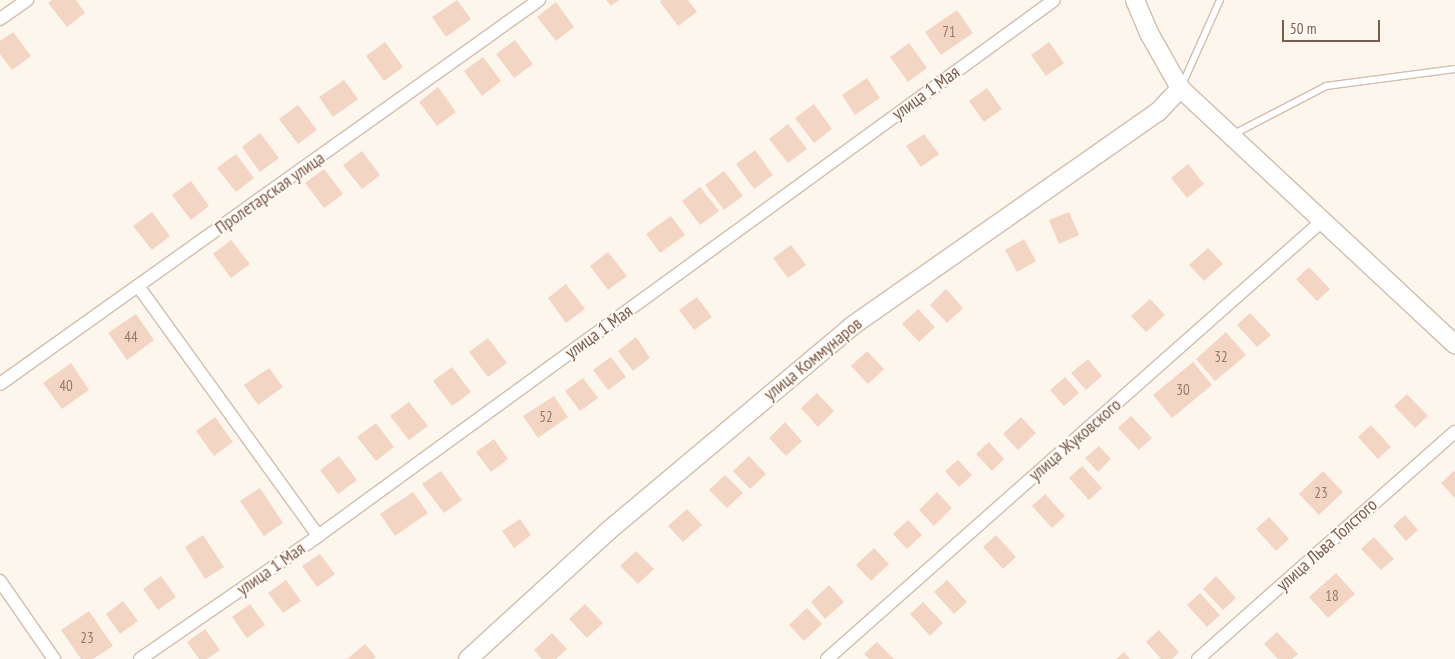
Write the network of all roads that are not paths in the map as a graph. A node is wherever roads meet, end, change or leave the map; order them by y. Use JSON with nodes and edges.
{"nodes":[{"id":1,"x":27,"y":0,"type":"edge"},
{"id":2,"x":539,"y":0,"type":"edge"},
{"id":3,"x":1054,"y":0,"type":"edge"},
{"id":4,"x":1135,"y":0,"type":"edge"},
{"id":5,"x":1220,"y":0,"type":"edge"},
{"id":6,"x":0,"y":19,"type":"edge"},
{"id":7,"x":1455,"y":69,"type":"edge"},
{"id":8,"x":1180,"y":88,"type":"junction"},
{"id":9,"x":1231,"y":136,"type":"junction"},
{"id":10,"x":1322,"y":221,"type":"junction"},
{"id":11,"x":138,"y":286,"type":"junction"},
{"id":12,"x":1455,"y":344,"type":"edge"},
{"id":13,"x":0,"y":384,"type":"edge"},
{"id":14,"x":1455,"y":432,"type":"edge"},
{"id":15,"x":318,"y":536,"type":"junction"},
{"id":16,"x":0,"y":581,"type":"edge"},
{"id":17,"x":54,"y":659,"type":"edge"},
{"id":18,"x":140,"y":659,"type":"edge"},
{"id":19,"x":468,"y":659,"type":"edge"},
{"id":20,"x":827,"y":659,"type":"edge"},
{"id":21,"x":1198,"y":659,"type":"edge"}],
"edges":[{"from":1,"to":6,"type":"street"},
{"from":2,"to":11,"type":"street","name":"Пролетарская улица"},
{"from":3,"to":15,"type":"street","name":"улица 1 Мая"},
{"from":4,"to":8,"type":"main road"},
{"from":5,"to":8,"type":"lane"},
{"from":7,"to":9,"type":"lane"},
{"from":8,"to":9,"type":"main road"},
{"from":8,"to":19,"type":"main road","name":"улица Коммунаров"},
{"from":9,"to":10,"type":"main road"},
{"from":10,"to":12,"type":"main road"},
{"from":10,"to":20,"type":"street","name":"улица Жуковского"},
{"from":11,"to":13,"type":"street","name":"Пролетарская улица"},
{"from":11,"to":15,"type":"street"},
{"from":14,"to":21,"type":"street","name":"улица Льва Толстого"},
{"from":15,"to":18,"type":"street","name":"улица 1 Мая"},
{"from":16,"to":17,"type":"street"}]}
